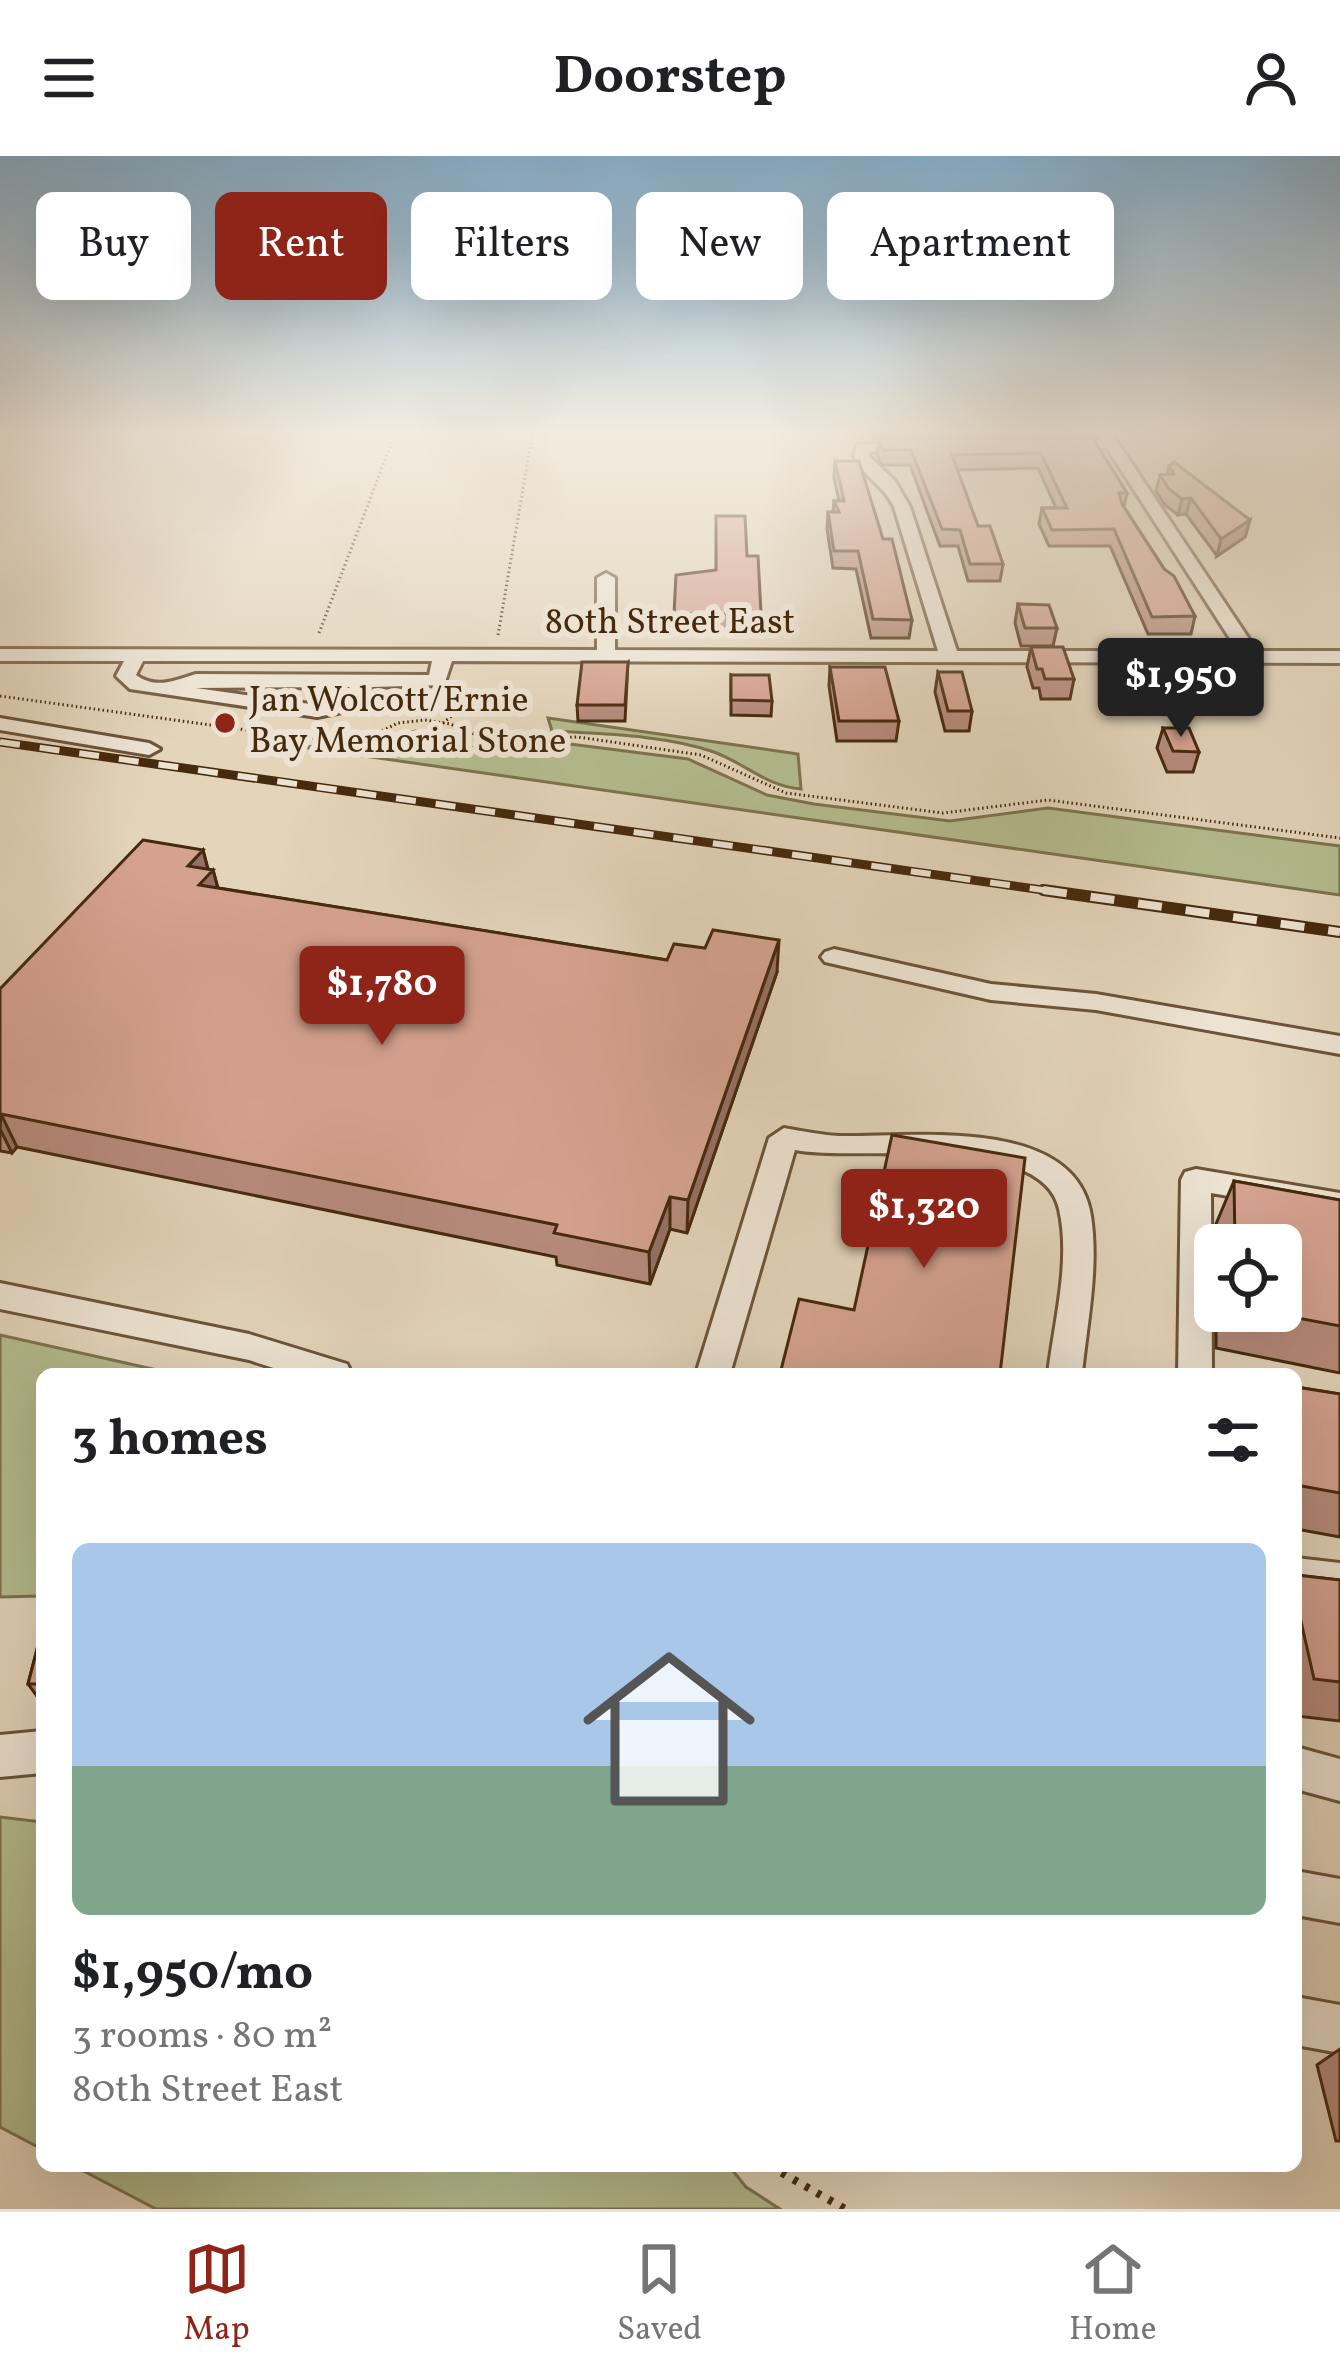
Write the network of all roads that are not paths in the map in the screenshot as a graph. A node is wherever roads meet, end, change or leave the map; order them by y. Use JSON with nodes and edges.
{"nodes":[{"id":1,"x":906,"y":527,"type":"edge"},
{"id":2,"x":1169,"y":527,"type":"edge"},
{"id":3,"x":607,"y":578,"type":"dead end"},
{"id":4,"x":0,"y":655,"type":"edge"},
{"id":5,"x":136,"y":656,"type":"junction"},
{"id":6,"x":949,"y":656,"type":"junction"},
{"id":7,"x":1251,"y":656,"type":"junction"},
{"id":8,"x":443,"y":657,"type":"junction"},
{"id":9,"x":606,"y":657,"type":"junction"},
{"id":10,"x":1340,"y":657,"type":"edge"},
{"id":11,"x":367,"y":681,"type":"junction"},
{"id":12,"x":174,"y":691,"type":"junction"},
{"id":13,"x":0,"y":724,"type":"edge"},
{"id":14,"x":149,"y":749,"type":"dead end"},
{"id":15,"x":834,"y":957,"type":"dead end"},
{"id":16,"x":1340,"y":1045,"type":"edge"},
{"id":17,"x":1340,"y":1204,"type":"edge"},
{"id":18,"x":0,"y":1296,"type":"edge"},
{"id":19,"x":316,"y":1368,"type":"edge"},
{"id":20,"x":715,"y":1368,"type":"edge"},
{"id":21,"x":1065,"y":1368,"type":"edge"},
{"id":22,"x":1195,"y":1368,"type":"edge"},
{"id":23,"x":1302,"y":1576,"type":"edge"},
{"id":24,"x":1340,"y":1581,"type":"edge"},
{"id":25,"x":36,"y":1753,"type":"edge"},
{"id":26,"x":0,"y":1756,"type":"edge"},
{"id":27,"x":1302,"y":1770,"type":"edge"},
{"id":28,"x":1340,"y":1780,"type":"edge"},
{"id":29,"x":1302,"y":1895,"type":"edge"},
{"id":30,"x":1340,"y":1901,"type":"edge"},
{"id":31,"x":1302,"y":2022,"type":"edge"},
{"id":32,"x":1340,"y":2029,"type":"edge"}],
"edges":[{"from":1,"to":6,"type":"street"},
{"from":2,"to":7,"type":"street"},
{"from":3,"to":9,"type":"street"},
{"from":4,"to":5,"type":"street","name":"80th Street East"},
{"from":5,"to":8,"type":"street","name":"80th Street East"},
{"from":5,"to":12,"type":"street"},
{"from":6,"to":7,"type":"street","name":"80th Street East"},
{"from":6,"to":9,"type":"street","name":"80th Street East"},
{"from":7,"to":10,"type":"street","name":"80th Street East"},
{"from":8,"to":9,"type":"street","name":"80th Street East"},
{"from":8,"to":11,"type":"street"},
{"from":11,"to":12,"type":"street"},
{"from":11,"to":12,"type":"street"},
{"from":13,"to":14,"type":"street"},
{"from":15,"to":16,"type":"street"},
{"from":17,"to":22,"type":"street"},
{"from":18,"to":19,"type":"street"},
{"from":20,"to":21,"type":"street"},
{"from":23,"to":24,"type":"street"},
{"from":25,"to":26,"type":"street"},
{"from":27,"to":28,"type":"street"},
{"from":29,"to":30,"type":"street"},
{"from":31,"to":32,"type":"street"}]}
